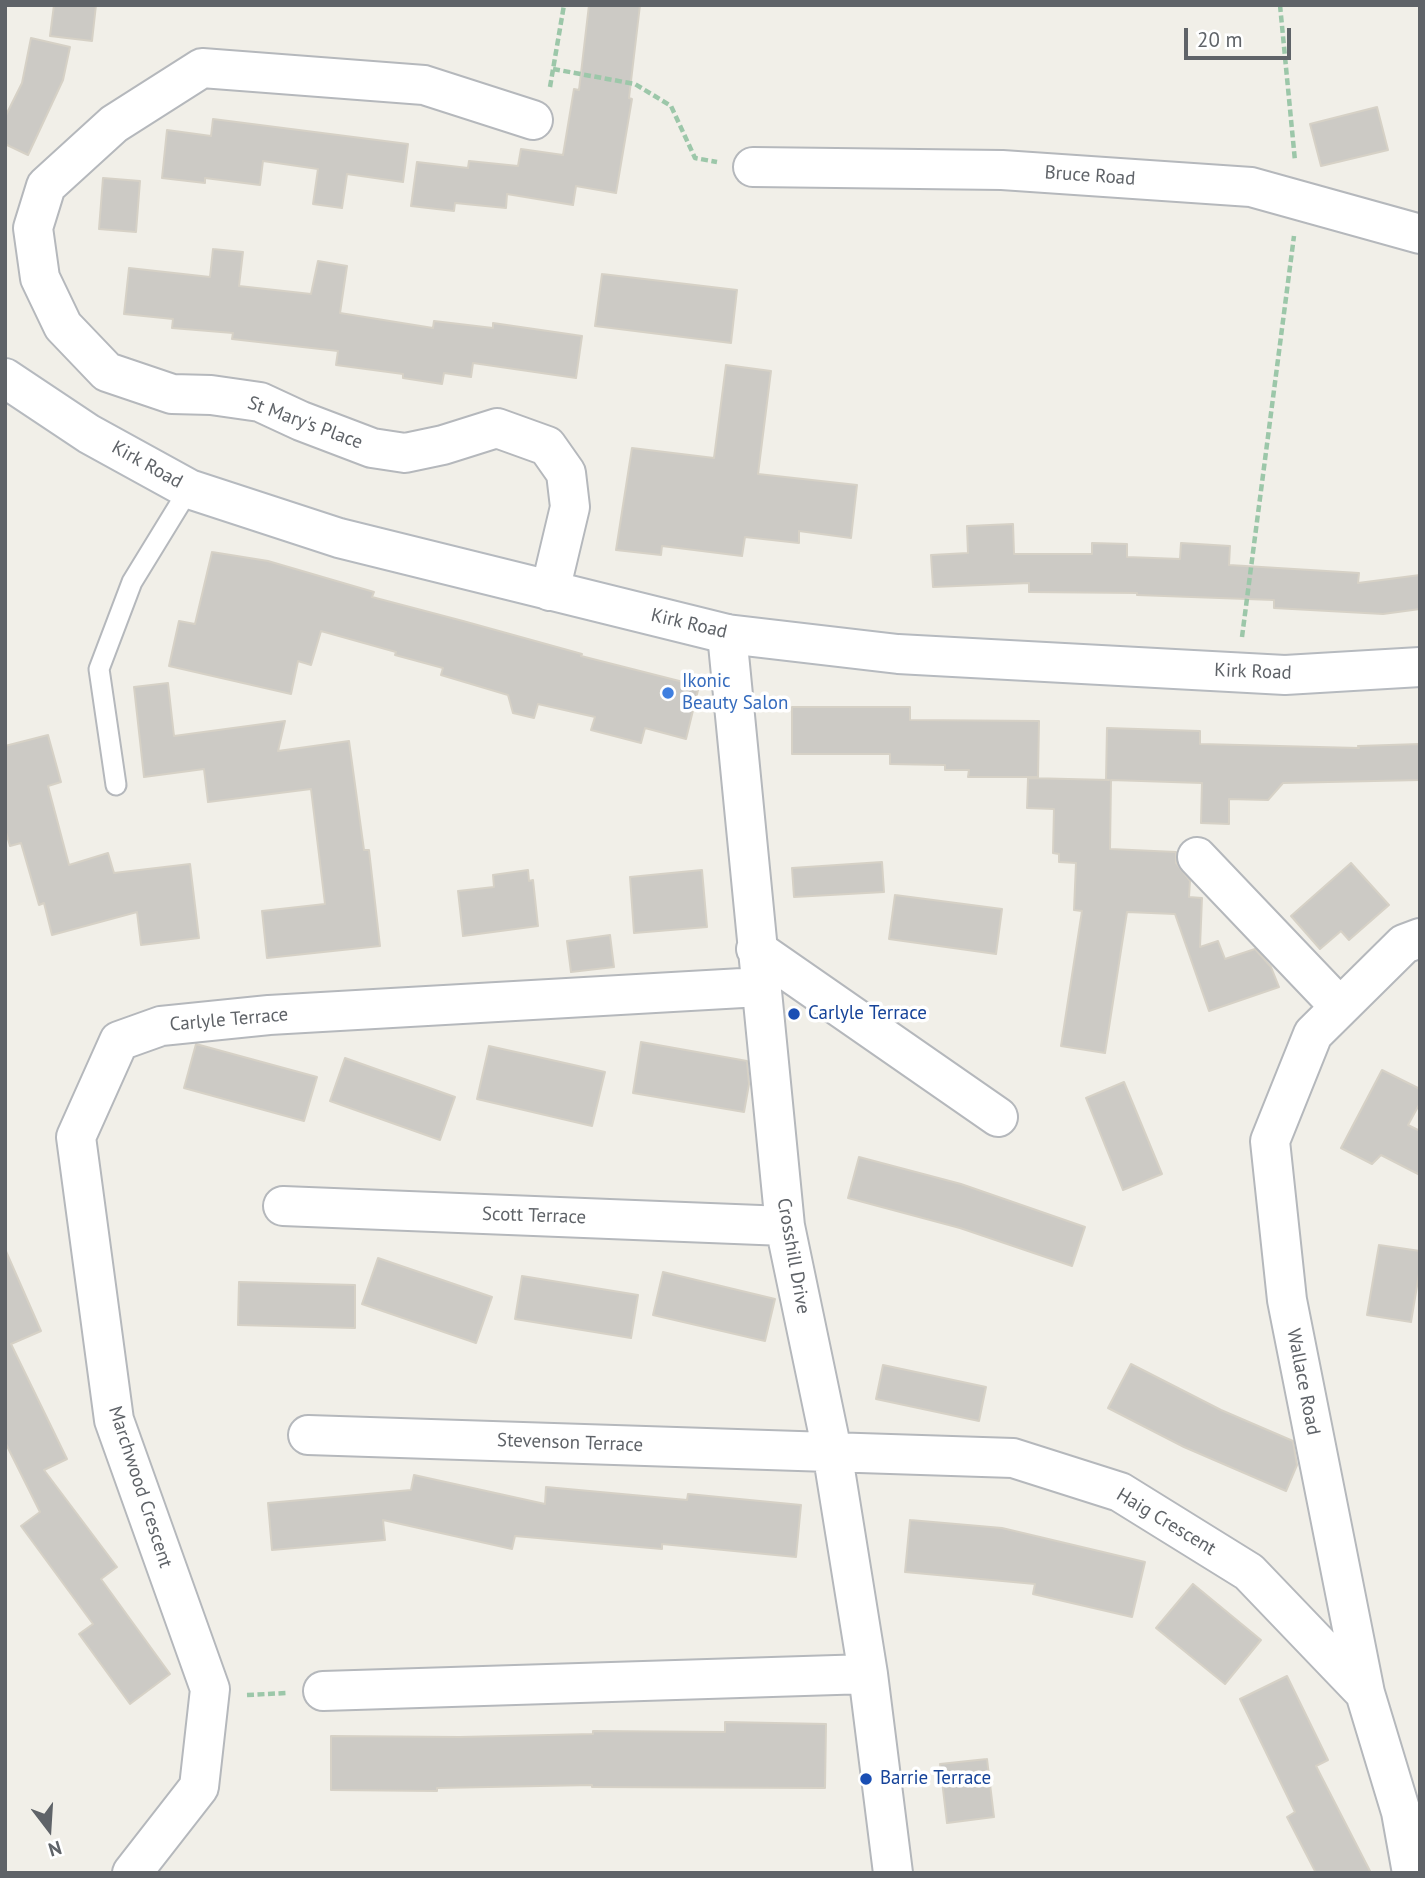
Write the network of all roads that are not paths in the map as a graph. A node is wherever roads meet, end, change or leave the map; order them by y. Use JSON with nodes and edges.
{"nodes":[{"id":1,"x":533,"y":120,"type":"dead end"},
{"id":2,"x":752,"y":167,"type":"road end"},
{"id":3,"x":1420,"y":234,"type":"edge"},
{"id":4,"x":5,"y":377,"type":"edge"},
{"id":5,"x":190,"y":489,"type":"junction"},
{"id":6,"x":550,"y":591,"type":"junction"},
{"id":7,"x":727,"y":634,"type":"junction"},
{"id":8,"x":1420,"y":667,"type":"edge"},
{"id":9,"x":116,"y":785,"type":"dead end"},
{"id":10,"x":1197,"y":857,"type":"dead end"},
{"id":11,"x":1420,"y":938,"type":"edge"},
{"id":12,"x":756,"y":948,"type":"junction"},
{"id":13,"x":760,"y":987,"type":"junction"},
{"id":14,"x":1340,"y":1007,"type":"junction"},
{"id":15,"x":119,"y":1041,"type":"joint"},
{"id":16,"x":998,"y":1117,"type":"dead end"},
{"id":17,"x":283,"y":1206,"type":"dead end"},
{"id":18,"x":785,"y":1226,"type":"junction"},
{"id":19,"x":309,"y":1435,"type":"dead end"},
{"id":20,"x":832,"y":1451,"type":"junction"},
{"id":21,"x":868,"y":1674,"type":"junction"},
{"id":22,"x":323,"y":1691,"type":"road end"},
{"id":23,"x":1365,"y":1693,"type":"junction"},
{"id":24,"x":132,"y":1873,"type":"edge"},
{"id":25,"x":893,"y":1873,"type":"edge"},
{"id":26,"x":1412,"y":1873,"type":"edge"}],
"edges":[{"from":1,"to":6,"type":"street","name":"St Mary's Place"},
{"from":2,"to":3,"type":"street","name":"Bruce Road"},
{"from":4,"to":5,"type":"street","name":"Kirk Road"},
{"from":5,"to":6,"type":"street","name":"Kirk Road"},
{"from":5,"to":9,"type":"lane"},
{"from":6,"to":7,"type":"street","name":"Kirk Road"},
{"from":7,"to":8,"type":"street","name":"Kirk Road"},
{"from":7,"to":12,"type":"street","name":"Crosshill Drive"},
{"from":10,"to":14,"type":"street"},
{"from":11,"to":14,"type":"street","name":"Wallace Road"},
{"from":12,"to":13,"type":"street","name":"Crosshill Drive"},
{"from":12,"to":16,"type":"street"},
{"from":13,"to":15,"type":"street","name":"Carlyle Terrace"},
{"from":13,"to":18,"type":"street","name":"Crosshill Drive"},
{"from":14,"to":23,"type":"street","name":"Wallace Road"},
{"from":15,"to":24,"type":"street","name":"Marchwood Crescent"},
{"from":17,"to":18,"type":"street","name":"Scott Terrace"},
{"from":18,"to":20,"type":"street","name":"Crosshill Drive"},
{"from":19,"to":20,"type":"street","name":"Stevenson Terrace"},
{"from":20,"to":21,"type":"street","name":"Crosshill Drive"},
{"from":20,"to":23,"type":"street","name":"Haig Crescent"},
{"from":21,"to":22,"type":"street"},
{"from":21,"to":25,"type":"street","name":"Crosshill Drive"},
{"from":23,"to":26,"type":"street","name":"Wallace Road"}]}
